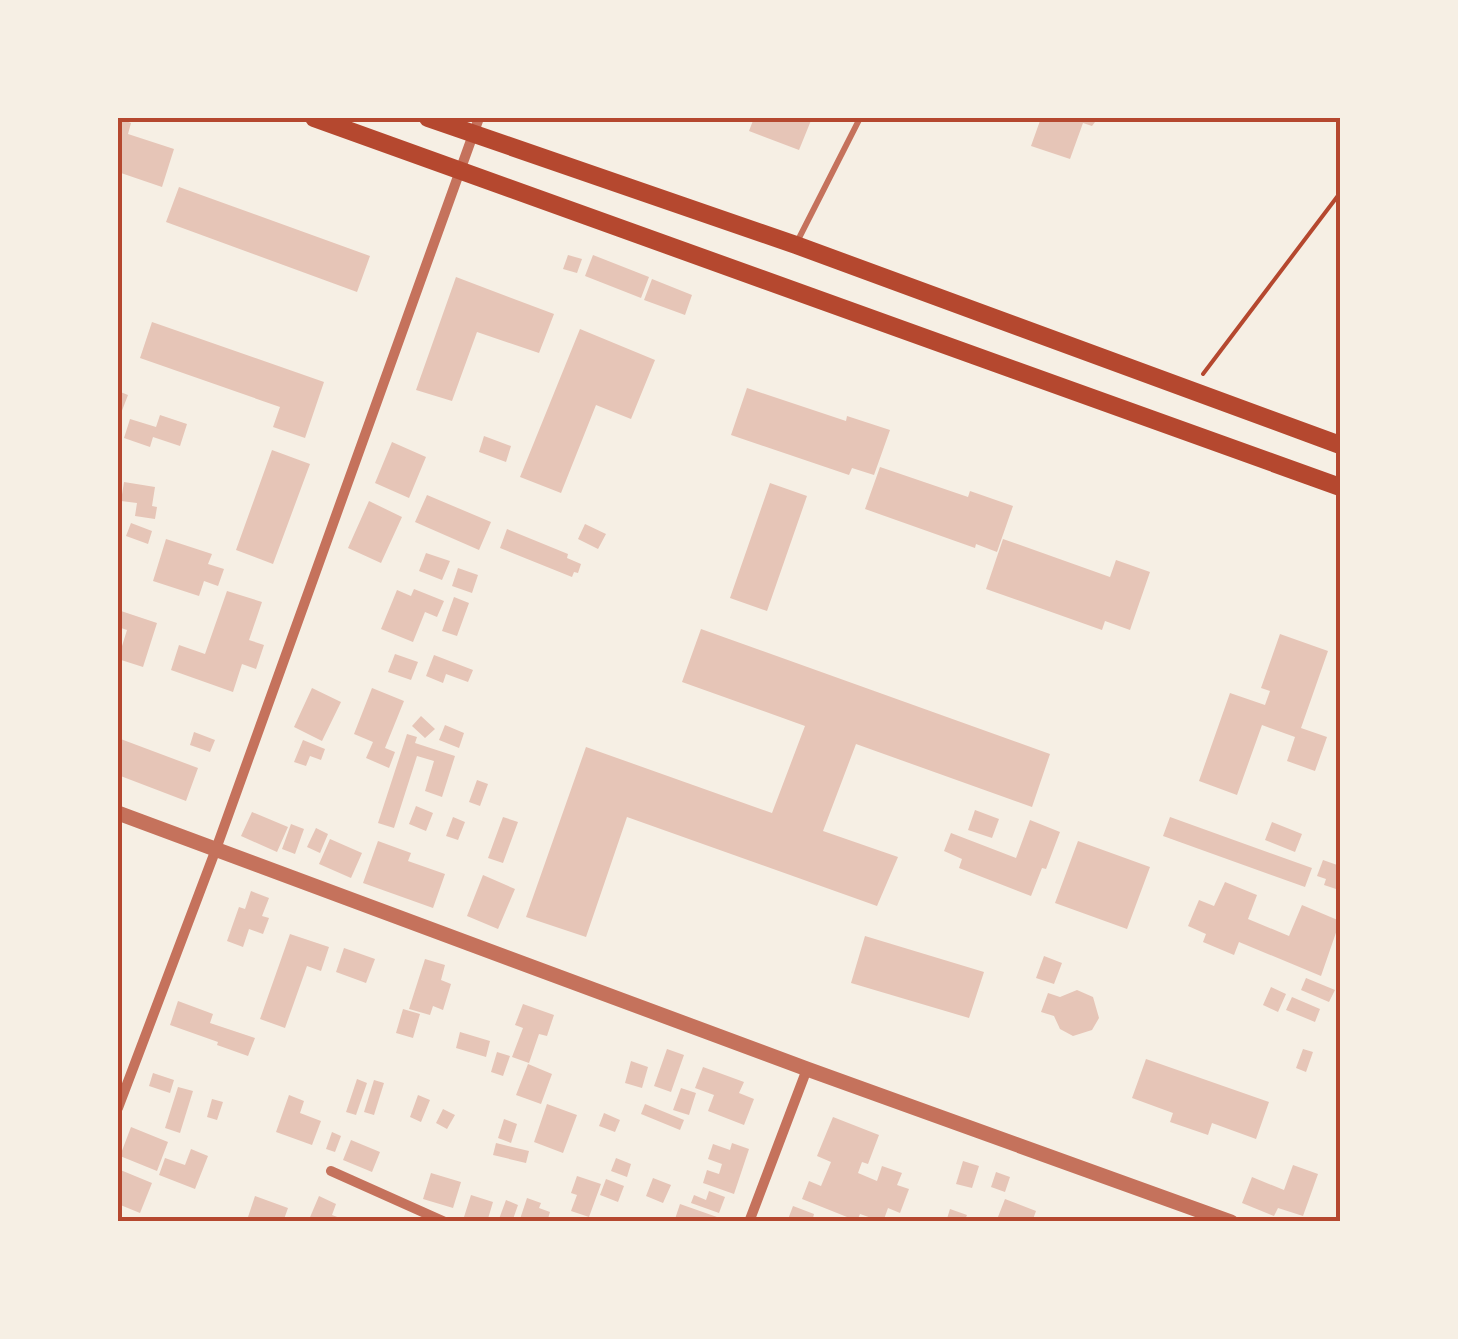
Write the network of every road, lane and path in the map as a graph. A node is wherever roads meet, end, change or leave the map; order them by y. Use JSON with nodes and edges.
{"nodes":[{"id":1,"x":314,"y":118,"type":"edge"},
{"id":2,"x":428,"y":118,"type":"edge"},
{"id":3,"x":860,"y":118,"type":"edge"},
{"id":4,"x":476,"y":126,"type":"edge"},
{"id":5,"x":460,"y":170,"type":"junction"},
{"id":6,"x":1340,"y":193,"type":"edge"},
{"id":7,"x":796,"y":245,"type":"junction"},
{"id":8,"x":1192,"y":390,"type":"junction"},
{"id":9,"x":1340,"y":445,"type":"edge"},
{"id":10,"x":1340,"y":487,"type":"edge"},
{"id":11,"x":118,"y":812,"type":"edge"},
{"id":12,"x":216,"y":849,"type":"junction"},
{"id":13,"x":807,"y":1069,"type":"junction"},
{"id":14,"x":118,"y":1108,"type":"edge"},
{"id":15,"x":331,"y":1171,"type":"dead end"},
{"id":16,"x":444,"y":1222,"type":"edge"},
{"id":17,"x":749,"y":1222,"type":"edge"},
{"id":18,"x":1231,"y":1222,"type":"edge"}],
"edges":[{"from":1,"to":5,"type":"main road"},
{"from":2,"to":4,"type":"main road"},
{"from":3,"to":7,"type":"lane"},
{"from":4,"to":5,"type":"street"},
{"from":4,"to":7,"type":"main road"},
{"from":5,"to":10,"type":"main road"},
{"from":5,"to":12,"type":"street"},
{"from":6,"to":8,"type":"path"},
{"from":7,"to":8,"type":"main road"},
{"from":8,"to":9,"type":"main road"},
{"from":11,"to":12,"type":"street"},
{"from":12,"to":13,"type":"street"},
{"from":12,"to":14,"type":"street"},
{"from":13,"to":17,"type":"street"},
{"from":13,"to":18,"type":"street"},
{"from":15,"to":16,"type":"street"}]}
